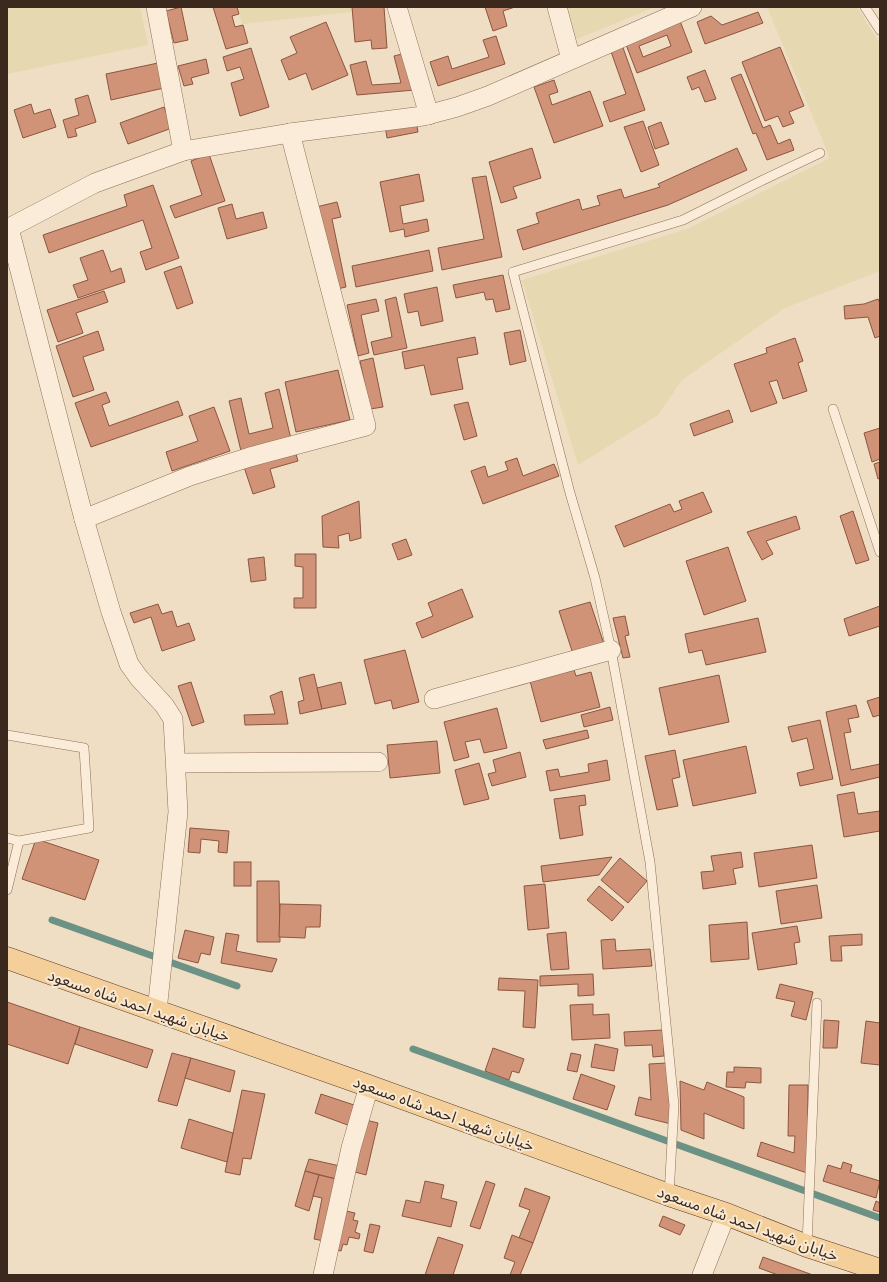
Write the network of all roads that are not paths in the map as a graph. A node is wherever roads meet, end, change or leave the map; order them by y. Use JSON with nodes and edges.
{"nodes":[{"id":1,"x":156,"y":7,"type":"edge"},
{"id":2,"x":397,"y":7,"type":"edge"},
{"id":3,"x":557,"y":7,"type":"edge"},
{"id":4,"x":692,"y":7,"type":"edge"},
{"id":5,"x":865,"y":7,"type":"edge"},
{"id":6,"x":880,"y":30,"type":"edge"},
{"id":7,"x":572,"y":59,"type":"junction"},
{"id":8,"x":429,"y":115,"type":"junction"},
{"id":9,"x":290,"y":133,"type":"junction"},
{"id":10,"x":183,"y":151,"type":"junction"},
{"id":11,"x":820,"y":153,"type":"dead end"},
{"id":12,"x":8,"y":229,"type":"edge"},
{"id":13,"x":833,"y":409,"type":"dead end"},
{"id":14,"x":84,"y":520,"type":"junction"},
{"id":15,"x":880,"y":552,"type":"edge"},
{"id":16,"x":611,"y":650,"type":"junction"},
{"id":17,"x":434,"y":699,"type":"dead end"},
{"id":18,"x":7,"y":736,"type":"edge"},
{"id":19,"x":378,"y":762,"type":"dead end"},
{"id":20,"x":176,"y":763,"type":"junction"},
{"id":21,"x":7,"y":838,"type":"edge"},
{"id":22,"x":19,"y":841,"type":"junction"},
{"id":23,"x":7,"y":890,"type":"edge"},
{"id":24,"x":7,"y":958,"type":"edge"},
{"id":25,"x":817,"y":1003,"type":"dead end"},
{"id":26,"x":157,"y":1011,"type":"junction"},
{"id":27,"x":369,"y":1086,"type":"junction"},
{"id":28,"x":669,"y":1195,"type":"junction"},
{"id":29,"x":726,"y":1214,"type":"junction"},
{"id":30,"x":807,"y":1246,"type":"junction"},
{"id":31,"x":880,"y":1270,"type":"edge"},
{"id":32,"x":323,"y":1275,"type":"edge"},
{"id":33,"x":702,"y":1275,"type":"edge"}],
"edges":[{"from":1,"to":10,"type":"street"},
{"from":2,"to":8,"type":"street"},
{"from":3,"to":7,"type":"street"},
{"from":4,"to":7,"type":"street"},
{"from":5,"to":6,"type":"lane"},
{"from":7,"to":8,"type":"street"},
{"from":8,"to":9,"type":"street"},
{"from":9,"to":10,"type":"street"},
{"from":9,"to":14,"type":"street"},
{"from":10,"to":12,"type":"street"},
{"from":11,"to":16,"type":"lane"},
{"from":12,"to":14,"type":"street"},
{"from":13,"to":15,"type":"lane"},
{"from":14,"to":20,"type":"street"},
{"from":16,"to":17,"type":"street"},
{"from":16,"to":28,"type":"lane"},
{"from":18,"to":22,"type":"lane"},
{"from":19,"to":20,"type":"street"},
{"from":20,"to":26,"type":"street"},
{"from":21,"to":22,"type":"lane"},
{"from":22,"to":23,"type":"lane"},
{"from":24,"to":26,"type":"main road","name":"خیابان شهید احمد شاه مسعود"},
{"from":25,"to":30,"type":"lane"},
{"from":26,"to":27,"type":"main road","name":"خیابان شهید احمد شاه مسعود"},
{"from":27,"to":28,"type":"main road","name":"خیابان شهید احمد شاه مسعود"},
{"from":27,"to":32,"type":"street"},
{"from":28,"to":29,"type":"main road","name":"خیابان شهید احمد شاه مسعود"},
{"from":29,"to":30,"type":"main road","name":"خیابان شهید احمد شاه مسعود"},
{"from":29,"to":33,"type":"street"},
{"from":30,"to":31,"type":"main road","name":"خیابان شهید احمد شاه مسعود"}]}
